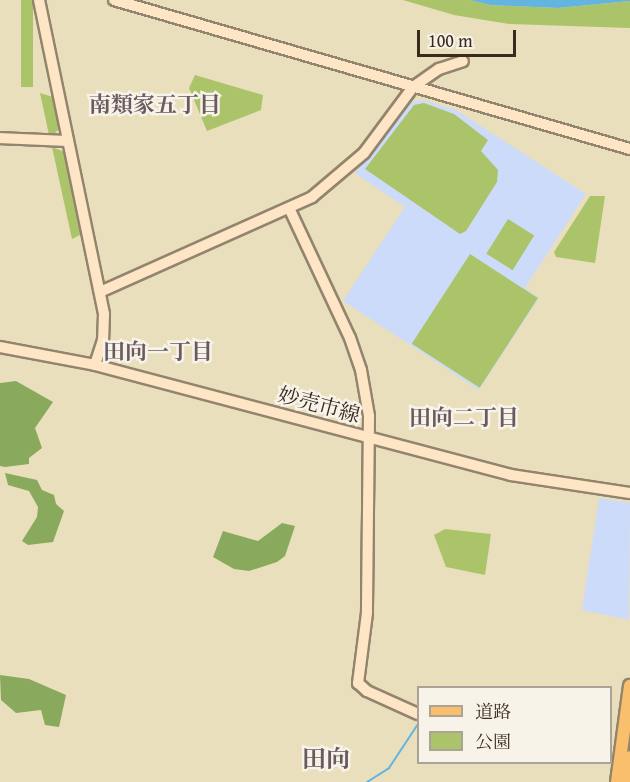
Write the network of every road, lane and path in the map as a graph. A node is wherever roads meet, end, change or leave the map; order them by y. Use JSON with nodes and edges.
{"nodes":[{"id":1,"x":39,"y":0,"type":"edge"},
{"id":2,"x":114,"y":0,"type":"edge"},
{"id":3,"x":463,"y":61,"type":"dead end"},
{"id":4,"x":413,"y":87,"type":"junction"},
{"id":5,"x":0,"y":138,"type":"edge"},
{"id":6,"x":68,"y":141,"type":"junction"},
{"id":7,"x":630,"y":149,"type":"edge"},
{"id":8,"x":290,"y":210,"type":"junction"},
{"id":9,"x":100,"y":292,"type":"junction"},
{"id":10,"x":0,"y":347,"type":"edge"},
{"id":11,"x":95,"y":365,"type":"junction"},
{"id":12,"x":369,"y":439,"type":"junction"},
{"id":13,"x":630,"y":494,"type":"edge"},
{"id":14,"x":630,"y":686,"type":"edge"},
{"id":15,"x":417,"y":714,"type":"edge"},
{"id":16,"x":623,"y":754,"type":"edge"},
{"id":17,"x":617,"y":782,"type":"edge"},
{"id":18,"x":627,"y":782,"type":"edge"}],
"edges":[{"from":1,"to":6,"type":"street"},
{"from":2,"to":4,"type":"street"},
{"from":3,"to":4,"type":"street"},
{"from":4,"to":7,"type":"street"},
{"from":4,"to":8,"type":"street"},
{"from":5,"to":6,"type":"street"},
{"from":6,"to":9,"type":"street"},
{"from":8,"to":9,"type":"street"},
{"from":8,"to":12,"type":"street"},
{"from":9,"to":11,"type":"street"},
{"from":10,"to":11,"type":"street","name":"妙売市線"},
{"from":11,"to":12,"type":"street","name":"妙売市線"},
{"from":12,"to":13,"type":"street","name":"妙売市線"},
{"from":12,"to":15,"type":"street"},
{"from":14,"to":16,"type":"main road"},
{"from":16,"to":17,"type":"main road"},
{"from":16,"to":18,"type":"main road"}]}
